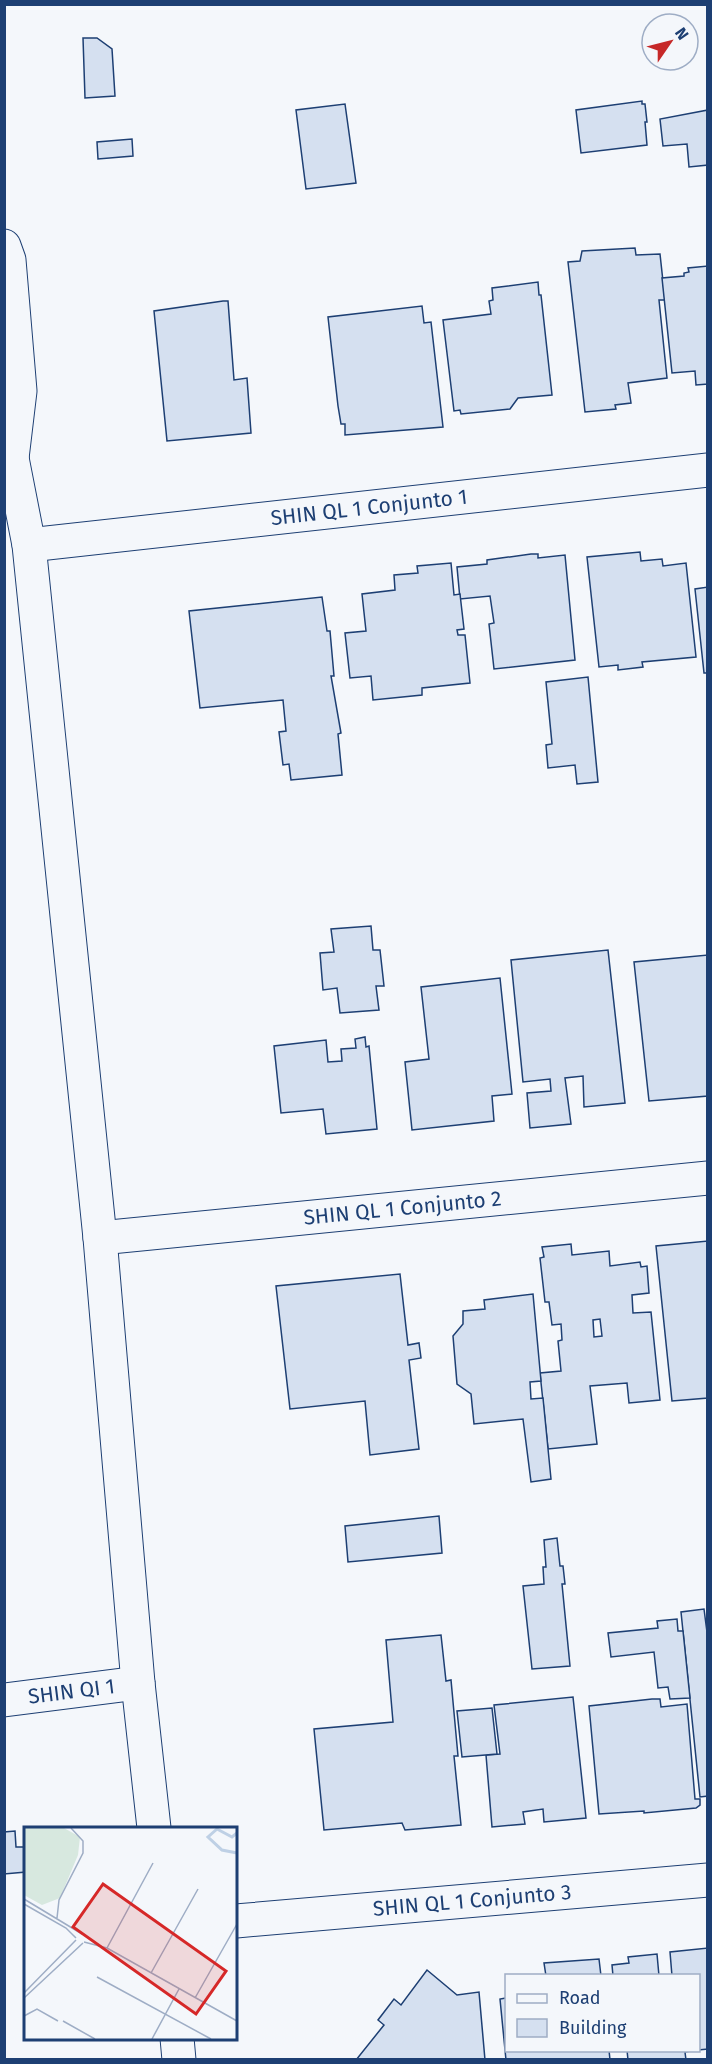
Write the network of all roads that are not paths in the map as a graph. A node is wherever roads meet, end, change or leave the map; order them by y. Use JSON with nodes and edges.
{"nodes":[{"id":1,"x":4,"y":246,"type":"edge"},
{"id":2,"x":8,"y":445,"type":"edge"},
{"id":3,"x":708,"y":470,"type":"edge"},
{"id":4,"x":29,"y":545,"type":"junction"},
{"id":5,"x":708,"y":1178,"type":"edge"},
{"id":6,"x":99,"y":1238,"type":"junction"},
{"id":7,"x":138,"y":1683,"type":"junction"},
{"id":8,"x":4,"y":1700,"type":"edge"},
{"id":9,"x":154,"y":1827,"type":"edge"},
{"id":10,"x":708,"y":1880,"type":"edge"},
{"id":11,"x":237,"y":1921,"type":"edge"},
{"id":12,"x":177,"y":2040,"type":"edge"},
{"id":13,"x":180,"y":2060,"type":"edge"}],
"edges":[{"from":1,"to":2,"type":"street"},
{"from":2,"to":4,"type":"street"},
{"from":3,"to":4,"type":"street","name":"SHIN QL 1 Conjunto 1"},
{"from":4,"to":6,"type":"street"},
{"from":5,"to":6,"type":"street","name":"SHIN QL 1 Conjunto 2"},
{"from":6,"to":7,"type":"street"},
{"from":7,"to":8,"type":"street","name":"SHIN QI 1"},
{"from":7,"to":9,"type":"street"},
{"from":10,"to":11,"type":"street","name":"SHIN QL 1 Conjunto 3"},
{"from":12,"to":13,"type":"street"}]}
